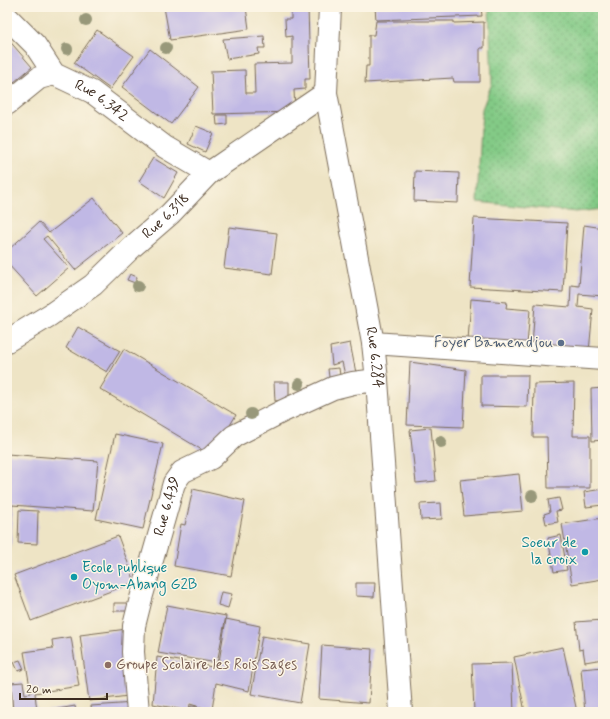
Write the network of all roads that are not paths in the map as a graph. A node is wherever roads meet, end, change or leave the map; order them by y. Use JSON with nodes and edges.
{"nodes":[{"id":1,"x":330,"y":7,"type":"edge"},
{"id":2,"x":7,"y":17,"type":"edge"},
{"id":3,"x":54,"y":74,"type":"junction"},
{"id":4,"x":326,"y":93,"type":"junction"},
{"id":5,"x":7,"y":104,"type":"edge"},
{"id":6,"x":209,"y":173,"type":"junction"},
{"id":7,"x":7,"y":340,"type":"edge"},
{"id":8,"x":373,"y":343,"type":"junction"},
{"id":9,"x":603,"y":359,"type":"edge"},
{"id":10,"x":377,"y":380,"type":"junction"},
{"id":11,"x":138,"y":712,"type":"edge"},
{"id":12,"x":401,"y":712,"type":"edge"}],
"edges":[{"from":1,"to":4,"type":"street","name":"Rue 6.284"},
{"from":2,"to":3,"type":"street"},
{"from":3,"to":5,"type":"street"},
{"from":3,"to":6,"type":"street","name":"Rue 6.342"},
{"from":4,"to":6,"type":"street","name":"Rue 6.318"},
{"from":4,"to":8,"type":"street","name":"Rue 6.284"},
{"from":6,"to":7,"type":"street","name":"Rue 6.318"},
{"from":8,"to":9,"type":"street"},
{"from":8,"to":10,"type":"street","name":"Rue 6.284"},
{"from":10,"to":11,"type":"street","name":"Rue 6.439"},
{"from":10,"to":12,"type":"street","name":"Rue 6.284"}]}
